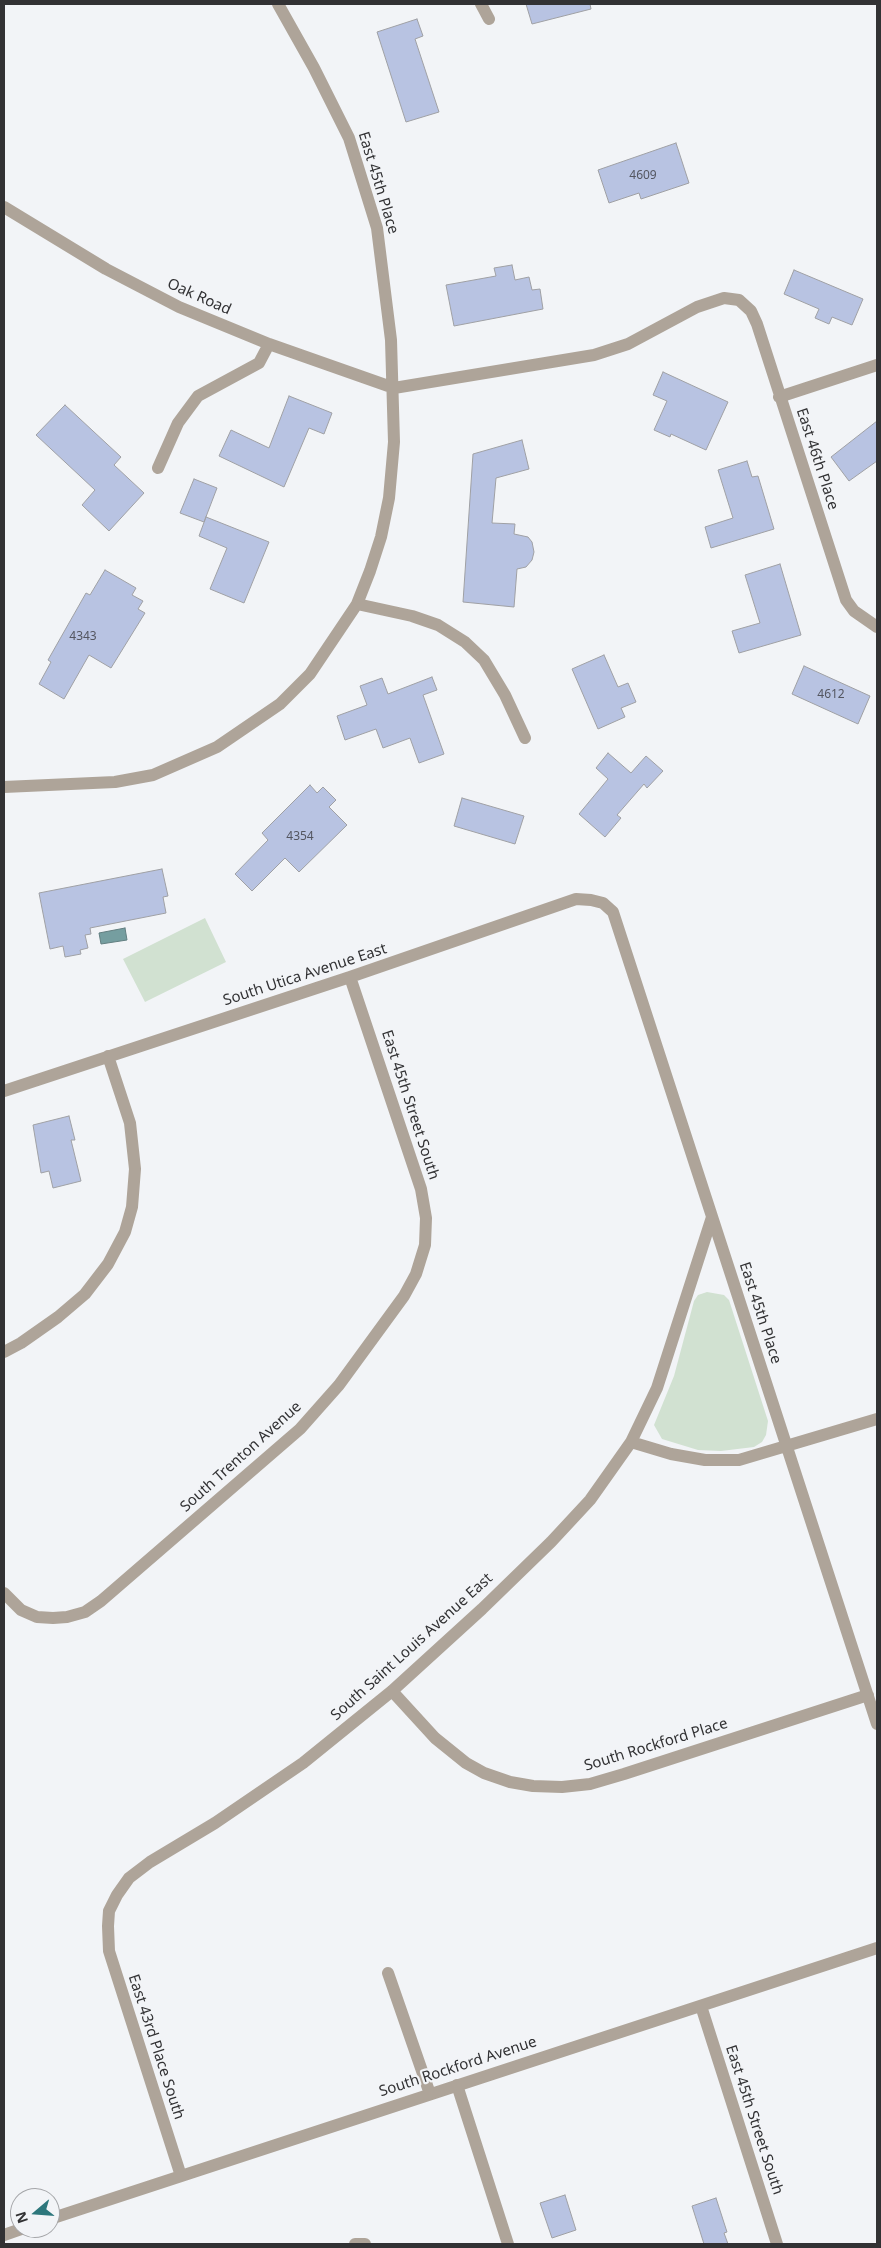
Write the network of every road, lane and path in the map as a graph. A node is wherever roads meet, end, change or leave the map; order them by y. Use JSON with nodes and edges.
{"nodes":[{"id":1,"x":278,"y":4,"type":"edge"},
{"id":2,"x":481,"y":4,"type":"edge"},
{"id":3,"x":489,"y":19,"type":"dead end"},
{"id":4,"x":4,"y":207,"type":"edge"},
{"id":5,"x":269,"y":344,"type":"junction"},
{"id":6,"x":877,"y":365,"type":"edge"},
{"id":7,"x":394,"y":388,"type":"junction"},
{"id":8,"x":779,"y":397,"type":"junction"},
{"id":9,"x":158,"y":468,"type":"dead end"},
{"id":10,"x":357,"y":604,"type":"junction"},
{"id":11,"x":874,"y":626,"type":"edge"},
{"id":12,"x":525,"y":738,"type":"dead end"},
{"id":13,"x":4,"y":788,"type":"edge"},
{"id":14,"x":613,"y":912,"type":"joint"},
{"id":15,"x":350,"y":977,"type":"junction"},
{"id":16,"x":108,"y":1056,"type":"junction"},
{"id":17,"x":4,"y":1091,"type":"edge"},
{"id":18,"x":712,"y":1217,"type":"junction"},
{"id":19,"x":425,"y":1244,"type":"joint"},
{"id":20,"x":4,"y":1352,"type":"edge"},
{"id":21,"x":877,"y":1419,"type":"edge"},
{"id":22,"x":630,"y":1442,"type":"junction"},
{"id":23,"x":787,"y":1447,"type":"junction"},
{"id":24,"x":4,"y":1593,"type":"edge"},
{"id":25,"x":392,"y":1691,"type":"junction"},
{"id":26,"x":868,"y":1695,"type":"junction"},
{"id":27,"x":877,"y":1724,"type":"edge"},
{"id":28,"x":108,"y":1926,"type":"joint"},
{"id":29,"x":877,"y":1948,"type":"edge"},
{"id":30,"x":388,"y":1973,"type":"dead end"},
{"id":31,"x":701,"y":2006,"type":"junction"},
{"id":32,"x":457,"y":2085,"type":"junction"},
{"id":33,"x":430,"y":2094,"type":"junction"},
{"id":34,"x":181,"y":2176,"type":"junction"},
{"id":35,"x":60,"y":2216,"type":"edge"},
{"id":36,"x":355,"y":2244,"type":"edge"},
{"id":37,"x":365,"y":2244,"type":"edge"},
{"id":38,"x":508,"y":2244,"type":"edge"},
{"id":39,"x":777,"y":2244,"type":"edge"}],
"edges":[{"from":1,"to":7,"type":"street","name":"East 45th Place"},
{"from":2,"to":3,"type":"street"},
{"from":4,"to":5,"type":"street","name":"Oak Road"},
{"from":5,"to":7,"type":"street","name":"Oak Road"},
{"from":5,"to":9,"type":"street"},
{"from":6,"to":8,"type":"street"},
{"from":7,"to":8,"type":"street","name":"East 46th Place"},
{"from":7,"to":10,"type":"street","name":"East 45th Place"},
{"from":8,"to":11,"type":"street","name":"East 46th Place"},
{"from":10,"to":12,"type":"street"},
{"from":10,"to":13,"type":"street","name":"East 45th Place"},
{"from":14,"to":15,"type":"street","name":"South Utica Avenue East"},
{"from":14,"to":18,"type":"street","name":"East 45th Place"},
{"from":15,"to":16,"type":"street","name":"South Utica Avenue East"},
{"from":15,"to":19,"type":"street","name":"East 45th Street South"},
{"from":16,"to":17,"type":"street","name":"South Utica Avenue East"},
{"from":16,"to":20,"type":"street"},
{"from":18,"to":22,"type":"street","name":"South Saint Louis Avenue East"},
{"from":18,"to":23,"type":"street","name":"East 45th Place"},
{"from":19,"to":24,"type":"street","name":"South Trenton Avenue"},
{"from":21,"to":23,"type":"street"},
{"from":22,"to":23,"type":"street"},
{"from":22,"to":25,"type":"street","name":"South Saint Louis Avenue East"},
{"from":23,"to":26,"type":"street","name":"East 45th Place"},
{"from":25,"to":26,"type":"street","name":"South Rockford Place"},
{"from":25,"to":28,"type":"street","name":"South Saint Louis Avenue East"},
{"from":26,"to":27,"type":"street","name":"East 45th Place"},
{"from":28,"to":34,"type":"street","name":"East 43rd Place South"},
{"from":29,"to":31,"type":"street","name":"South Rockford Avenue"},
{"from":30,"to":33,"type":"street"},
{"from":31,"to":32,"type":"street","name":"South Rockford Avenue"},
{"from":31,"to":39,"type":"street","name":"East 45th Street South"},
{"from":32,"to":33,"type":"street","name":"South Rockford Avenue"},
{"from":32,"to":38,"type":"street"},
{"from":33,"to":34,"type":"street","name":"South Rockford Avenue"},
{"from":34,"to":35,"type":"street","name":"South Rockford Avenue"},
{"from":36,"to":37,"type":"street"}]}
